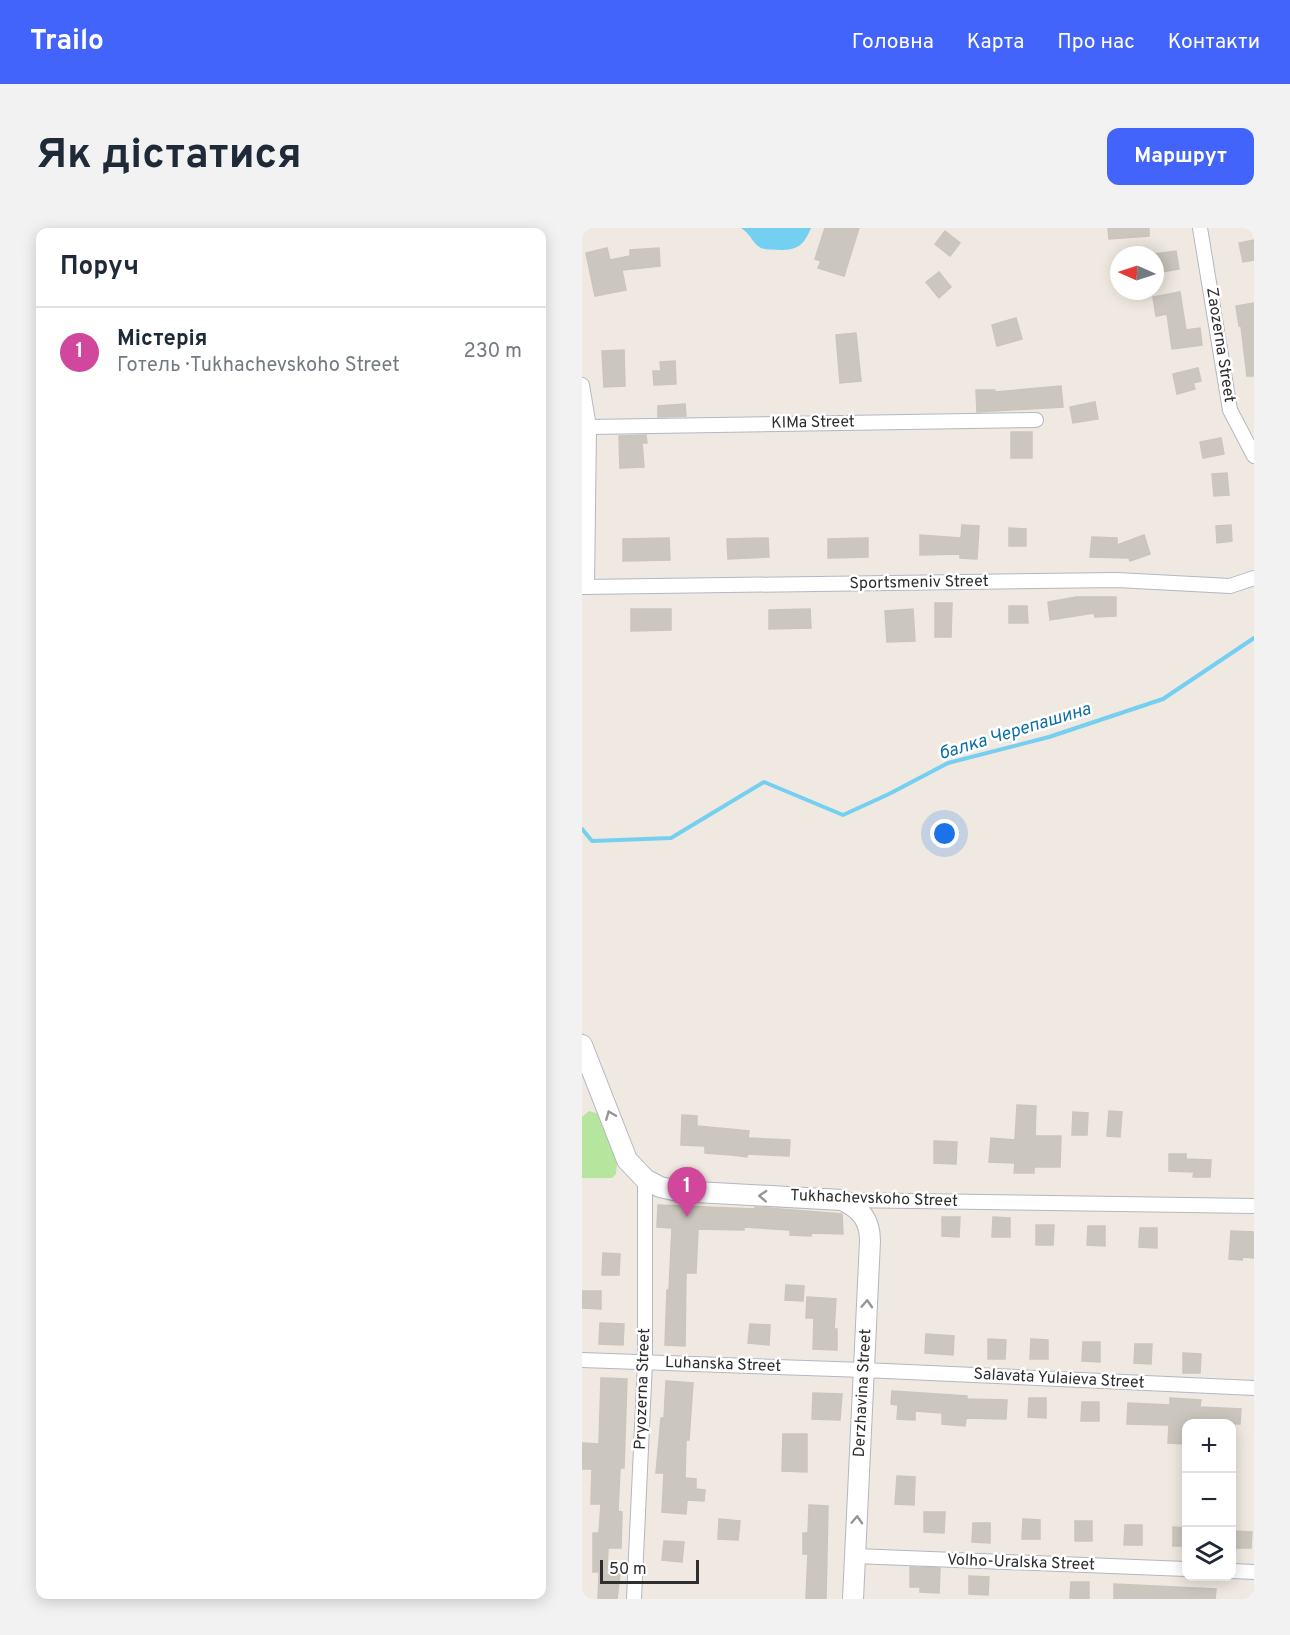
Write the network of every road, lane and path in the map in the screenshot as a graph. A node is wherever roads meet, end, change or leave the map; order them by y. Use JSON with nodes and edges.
{"nodes":[{"id":1,"x":1200,"y":228,"type":"edge"},
{"id":2,"x":582,"y":385,"type":"edge"},
{"id":3,"x":1036,"y":420,"type":"dead end"},
{"id":4,"x":589,"y":427,"type":"junction"},
{"id":5,"x":585,"y":452,"type":"edge"},
{"id":6,"x":1254,"y":456,"type":"edge"},
{"id":7,"x":1254,"y":578,"type":"edge"},
{"id":8,"x":584,"y":587,"type":"edge"},
{"id":9,"x":582,"y":1045,"type":"edge"},
{"id":10,"x":645,"y":1179,"type":"junction"},
{"id":11,"x":843,"y":1200,"type":"junction"},
{"id":12,"x":1254,"y":1206,"type":"edge"},
{"id":13,"x":582,"y":1360,"type":"edge"},
{"id":14,"x":645,"y":1362,"type":"junction"},
{"id":15,"x":864,"y":1370,"type":"junction"},
{"id":16,"x":1254,"y":1388,"type":"edge"},
{"id":17,"x":855,"y":1556,"type":"junction"},
{"id":18,"x":1182,"y":1569,"type":"edge"},
{"id":19,"x":1236,"y":1571,"type":"edge"},
{"id":20,"x":1254,"y":1572,"type":"edge"},
{"id":21,"x":634,"y":1599,"type":"edge"},
{"id":22,"x":853,"y":1599,"type":"edge"}],
"edges":[{"from":1,"to":6,"type":"street","name":"Zaozerna Street"},
{"from":2,"to":4,"type":"street"},
{"from":3,"to":4,"type":"street","name":"KIMa Street"},
{"from":4,"to":5,"type":"street"},
{"from":5,"to":8,"type":"street"},
{"from":7,"to":8,"type":"street","name":"Sportsmeniv Street"},
{"from":10,"to":9,"type":"main road","name":"Tukhachevskoho Street","one_way":true},
{"from":11,"to":10,"type":"main road","name":"Tukhachevskoho Street","one_way":true},
{"from":10,"to":14,"type":"street","name":"Pryozerna Street"},
{"from":11,"to":12,"type":"street","name":"Tukhachevskoho Street"},
{"from":15,"to":11,"type":"main road","name":"Derzhavina Street","one_way":true},
{"from":13,"to":14,"type":"street","name":"Luhanska Street"},
{"from":14,"to":15,"type":"street","name":"Luhanska Street"},
{"from":14,"to":21,"type":"street","name":"Pryozerna Street"},
{"from":15,"to":16,"type":"street","name":"Salavata Yulaieva Street"},
{"from":17,"to":15,"type":"main road","name":"Derzhavina Street","one_way":true},
{"from":17,"to":18,"type":"street","name":"Volho-Uralska Street"},
{"from":17,"to":22,"type":"main road","name":"Derzhavina Street"},
{"from":19,"to":20,"type":"street"}]}
